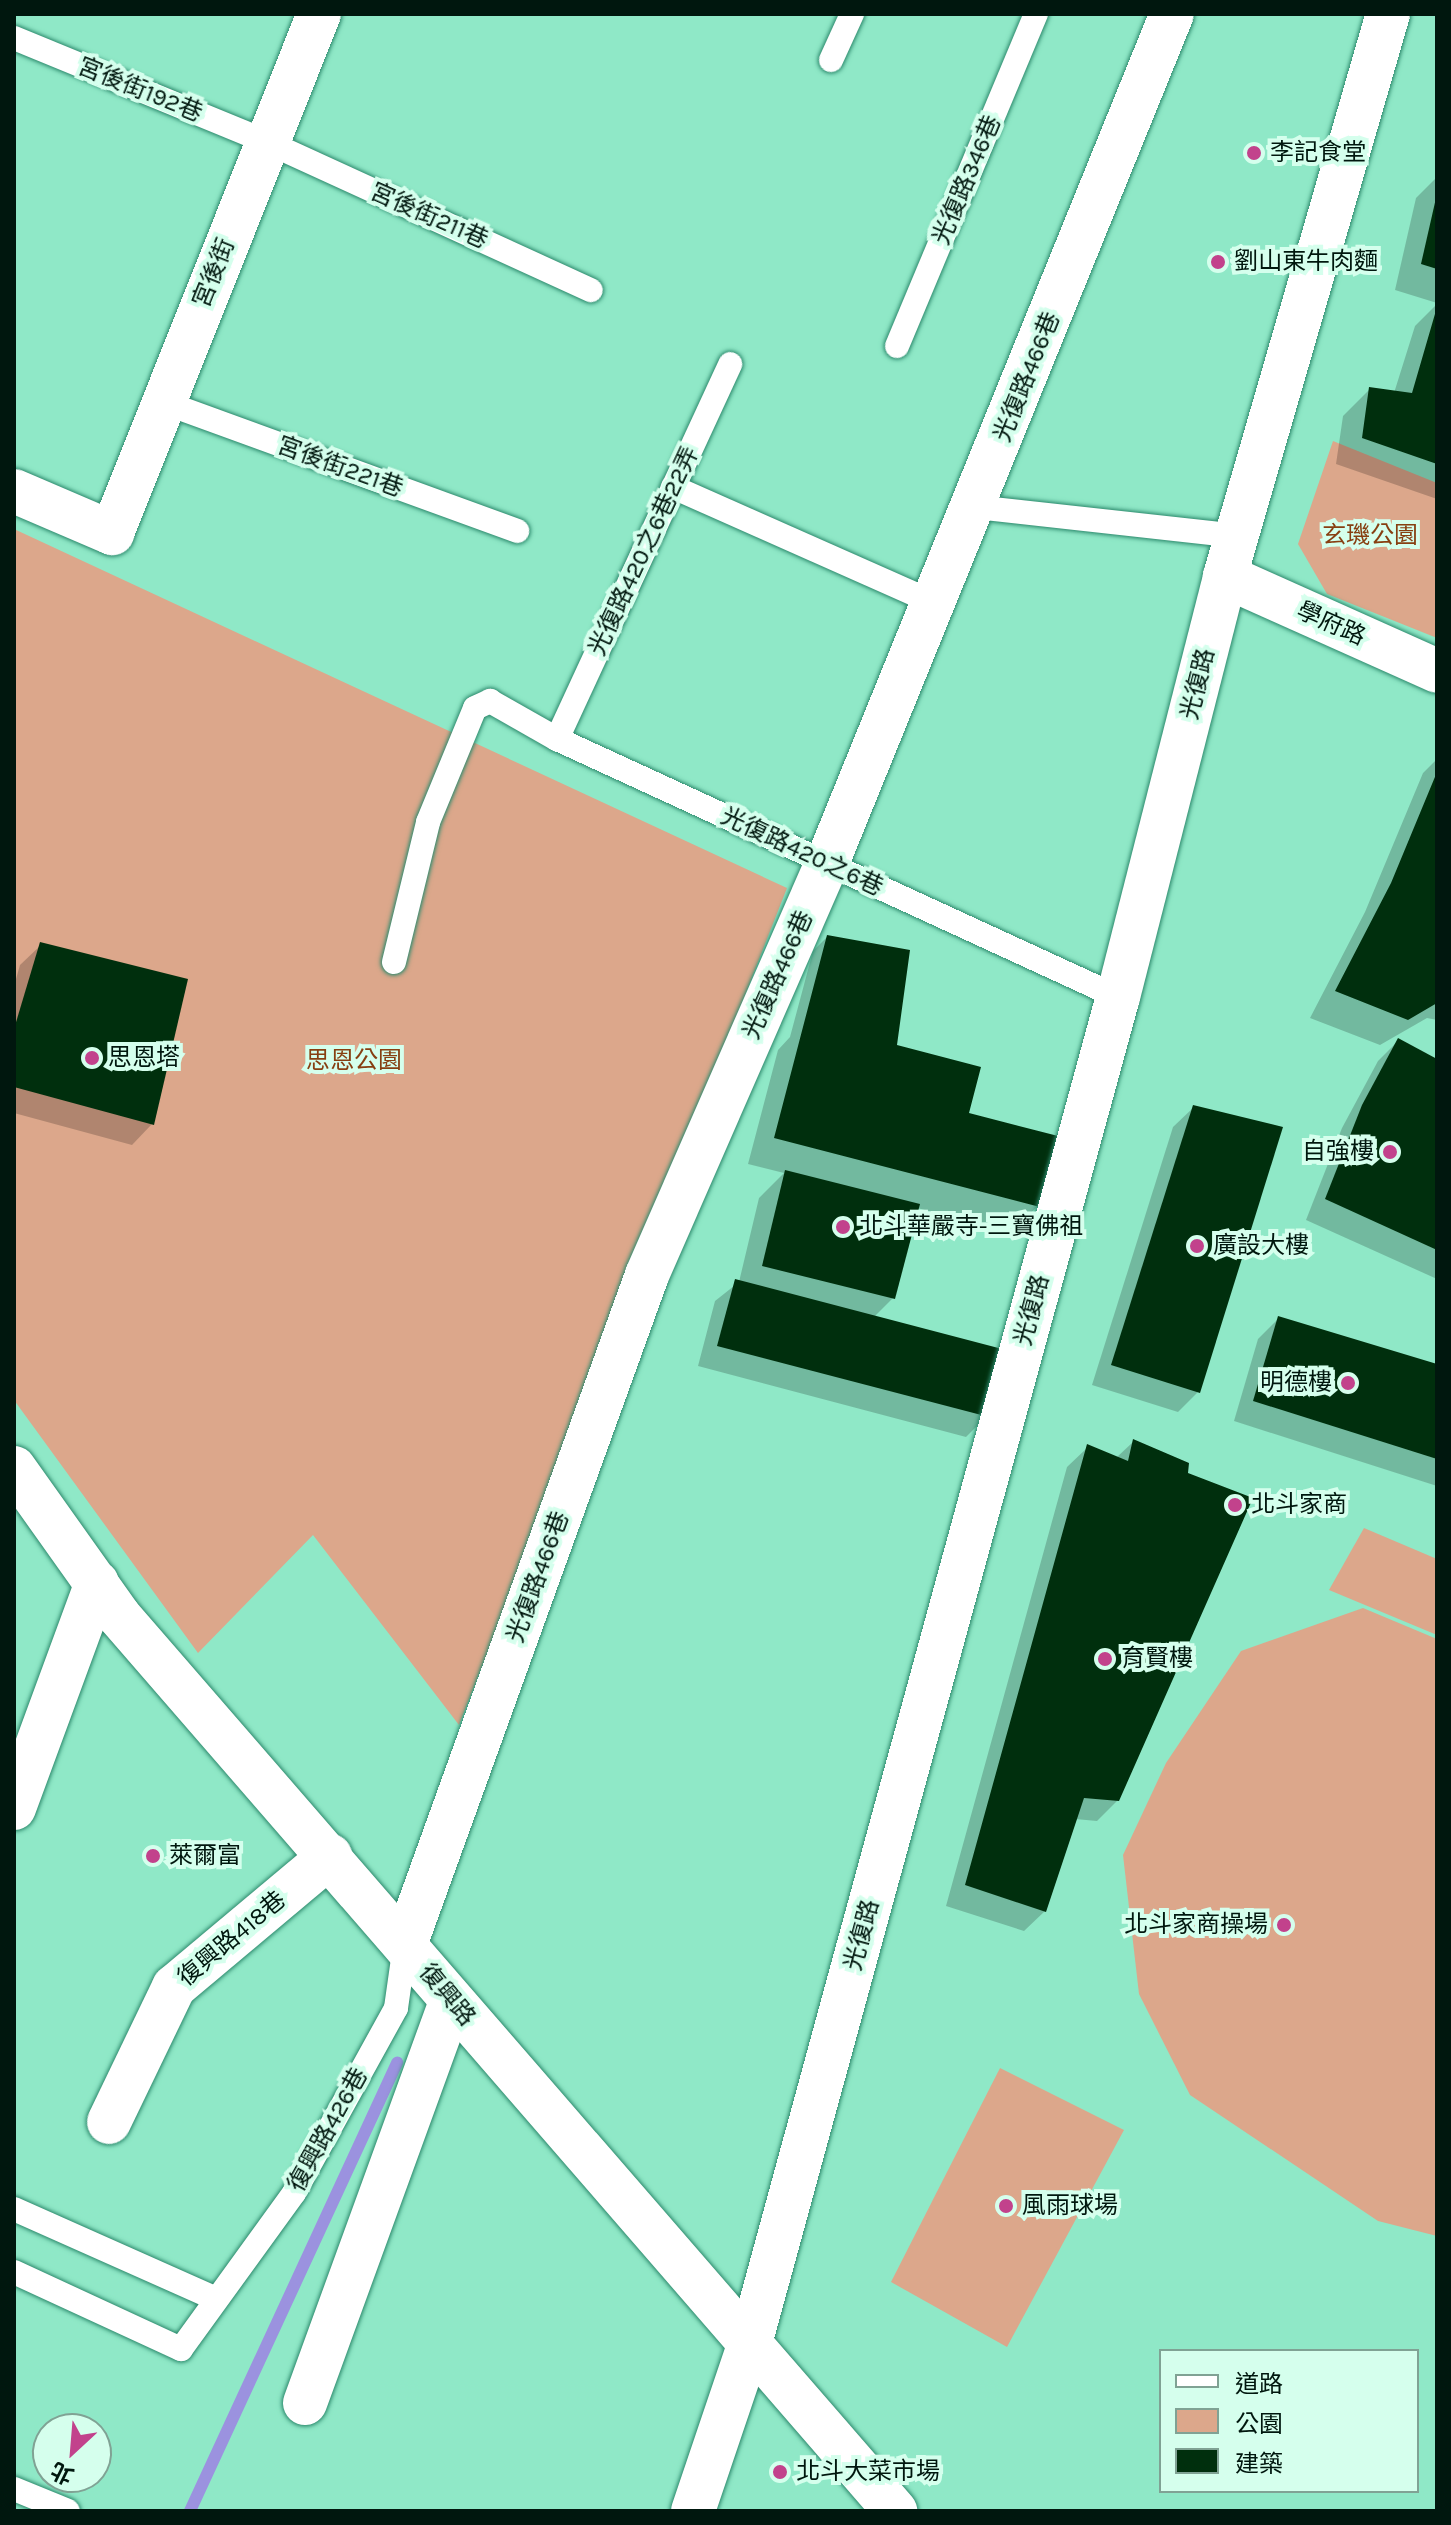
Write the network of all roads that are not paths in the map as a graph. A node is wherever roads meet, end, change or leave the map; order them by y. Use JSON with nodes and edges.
{"nodes":[{"id":1,"x":18,"y":14,"type":"edge"},
{"id":2,"x":319,"y":14,"type":"edge"},
{"id":3,"x":852,"y":14,"type":"edge"},
{"id":4,"x":1036,"y":14,"type":"edge"},
{"id":5,"x":1172,"y":14,"type":"edge"},
{"id":6,"x":1388,"y":14,"type":"edge"},
{"id":7,"x":14,"y":25,"type":"edge"},
{"id":8,"x":14,"y":38,"type":"edge"},
{"id":9,"x":831,"y":60,"type":"dead end"},
{"id":10,"x":267,"y":142,"type":"junction"},
{"id":11,"x":591,"y":290,"type":"dead end"},
{"id":12,"x":897,"y":346,"type":"dead end"},
{"id":13,"x":730,"y":364,"type":"dead end"},
{"id":14,"x":163,"y":402,"type":"junction"},
{"id":15,"x":673,"y":487,"type":"junction"},
{"id":16,"x":14,"y":491,"type":"edge"},
{"id":17,"x":975,"y":507,"type":"junction"},
{"id":18,"x":517,"y":531,"type":"dead end"},
{"id":19,"x":1231,"y":556,"type":"junction"},
{"id":20,"x":933,"y":602,"type":"junction"},
{"id":21,"x":1437,"y":671,"type":"edge"},
{"id":22,"x":557,"y":739,"type":"junction"},
{"id":23,"x":827,"y":863,"type":"junction"},
{"id":24,"x":394,"y":962,"type":"dead end"},
{"id":25,"x":1118,"y":997,"type":"junction"},
{"id":26,"x":14,"y":1468,"type":"edge"},
{"id":27,"x":97,"y":1583,"type":"junction"},
{"id":28,"x":14,"y":1808,"type":"edge"},
{"id":29,"x":330,"y":1856,"type":"junction"},
{"id":30,"x":405,"y":1945,"type":"junction"},
{"id":31,"x":451,"y":2001,"type":"junction"},
{"id":32,"x":109,"y":2122,"type":"dead end"},
{"id":33,"x":14,"y":2209,"type":"edge"},
{"id":34,"x":14,"y":2272,"type":"edge"},
{"id":35,"x":214,"y":2298,"type":"junction"},
{"id":36,"x":751,"y":2340,"type":"junction"},
{"id":37,"x":305,"y":2403,"type":"dead end"},
{"id":38,"x":14,"y":2489,"type":"edge"},
{"id":39,"x":68,"y":2511,"type":"edge"},
{"id":40,"x":693,"y":2511,"type":"edge"},
{"id":41,"x":895,"y":2511,"type":"edge"}],
"edges":[{"from":1,"to":7,"type":"lane"},
{"from":2,"to":10,"type":"street","name":"宮後街"},
{"from":3,"to":9,"type":"lane"},
{"from":4,"to":12,"type":"lane","name":"光復路346巷"},
{"from":5,"to":17,"type":"street","name":"光復路466巷"},
{"from":6,"to":19,"type":"street","name":"光復路"},
{"from":8,"to":10,"type":"lane","name":"宮後街192巷"},
{"from":10,"to":11,"type":"lane","name":"宮後街211巷"},
{"from":10,"to":14,"type":"street","name":"宮後街"},
{"from":13,"to":15,"type":"lane","name":"光復路420之6巷22弄"},
{"from":14,"to":16,"type":"street","name":"宮後街"},
{"from":14,"to":18,"type":"lane","name":"宮後街221巷"},
{"from":15,"to":20,"type":"lane"},
{"from":15,"to":22,"type":"lane","name":"光復路420之6巷22弄"},
{"from":17,"to":19,"type":"lane"},
{"from":17,"to":20,"type":"street","name":"光復路466巷"},
{"from":19,"to":21,"type":"street","name":"學府路"},
{"from":19,"to":25,"type":"street","name":"光復路"},
{"from":20,"to":23,"type":"street","name":"光復路466巷"},
{"from":22,"to":23,"type":"lane","name":"光復路420之6巷"},
{"from":22,"to":24,"type":"lane","name":"光復路420之6巷"},
{"from":23,"to":25,"type":"lane","name":"光復路420之6巷"},
{"from":23,"to":30,"type":"street","name":"光復路466巷"},
{"from":25,"to":36,"type":"street","name":"光復路"},
{"from":26,"to":27,"type":"street","name":"復興路"},
{"from":27,"to":28,"type":"street"},
{"from":27,"to":29,"type":"street","name":"復興路"},
{"from":29,"to":30,"type":"street","name":"復興路"},
{"from":29,"to":32,"type":"street","name":"復興路418巷"},
{"from":30,"to":31,"type":"street","name":"復興路"},
{"from":30,"to":35,"type":"lane","name":"復興路426巷"},
{"from":31,"to":36,"type":"street","name":"復興路"},
{"from":31,"to":37,"type":"street"},
{"from":33,"to":35,"type":"lane"},
{"from":34,"to":35,"type":"lane","name":"復興路426巷"},
{"from":36,"to":40,"type":"street","name":"光復路"},
{"from":36,"to":41,"type":"street","name":"復興路"},
{"from":38,"to":39,"type":"lane"}]}
